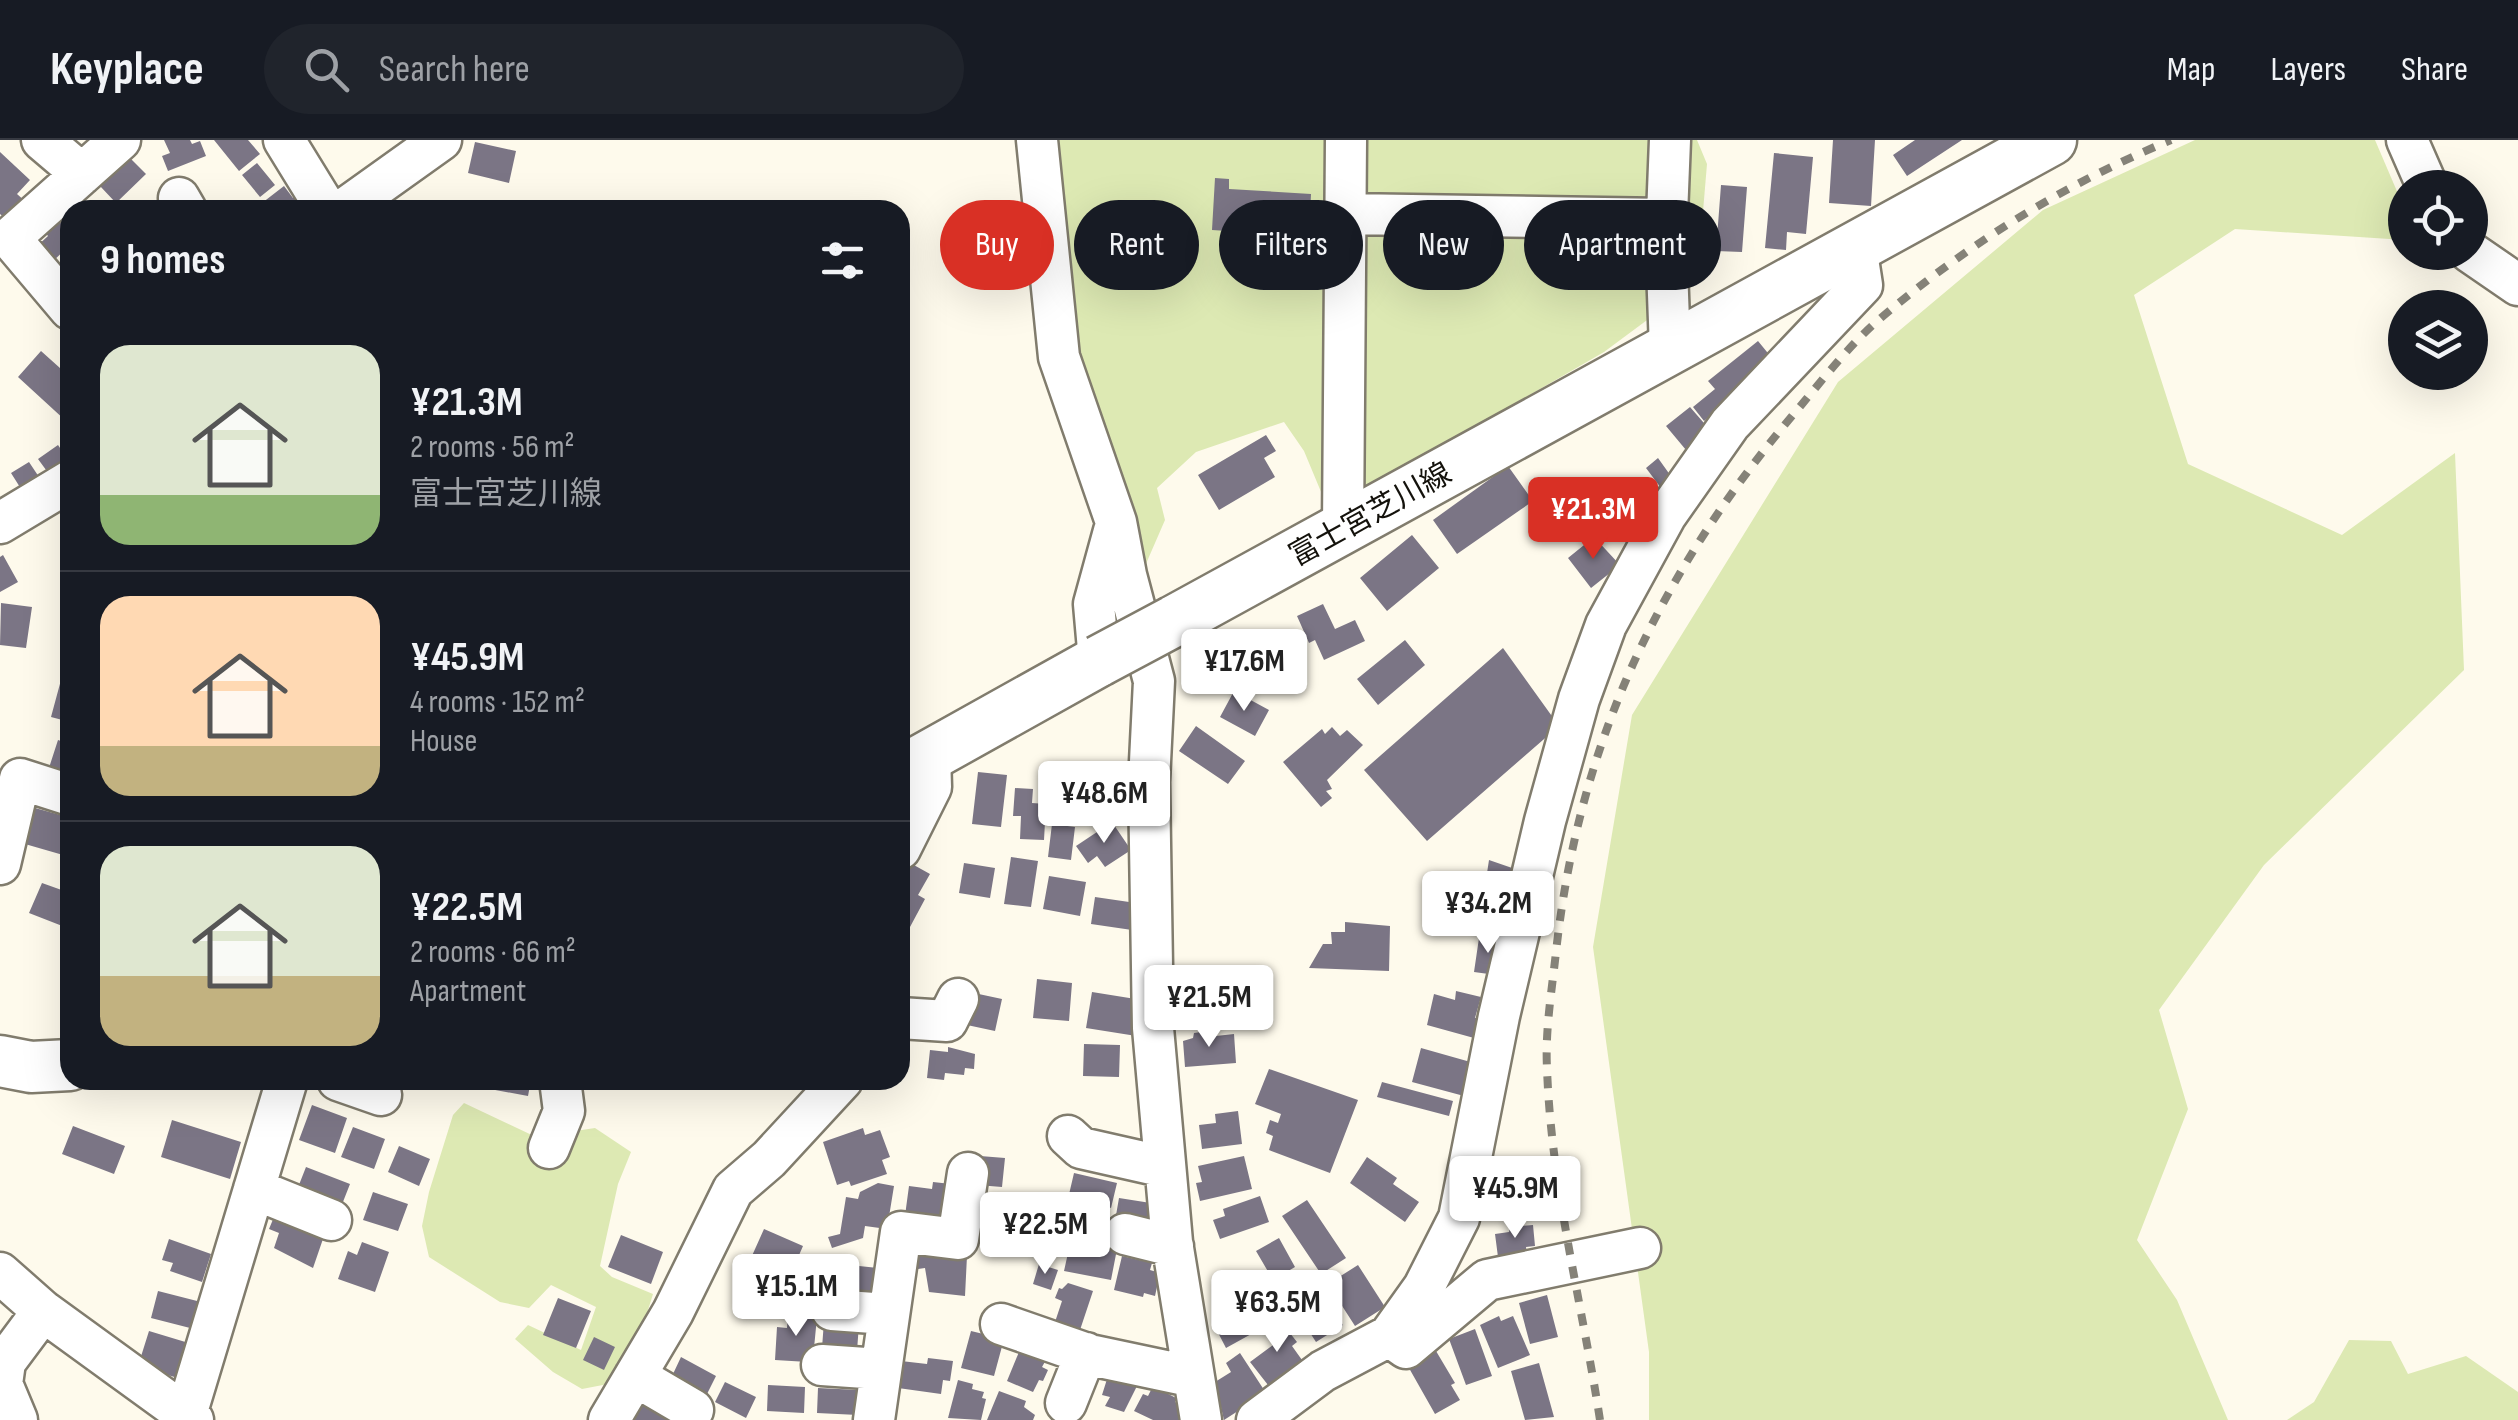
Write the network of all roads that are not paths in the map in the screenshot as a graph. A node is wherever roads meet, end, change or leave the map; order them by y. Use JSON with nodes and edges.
{"nodes":[{"id":1,"x":42,"y":140,"type":"edge"},
{"id":2,"x":120,"y":140,"type":"edge"},
{"id":3,"x":284,"y":140,"type":"edge"},
{"id":4,"x":441,"y":140,"type":"edge"},
{"id":5,"x":1036,"y":140,"type":"edge"},
{"id":6,"x":1346,"y":140,"type":"edge"},
{"id":7,"x":1670,"y":140,"type":"edge"},
{"id":8,"x":2050,"y":140,"type":"edge"},
{"id":9,"x":2406,"y":140,"type":"edge"},
{"id":10,"x":2420,"y":170,"type":"edge"},
{"id":11,"x":82,"y":174,"type":"junction"},
{"id":12,"x":321,"y":200,"type":"edge"},
{"id":13,"x":358,"y":200,"type":"edge"},
{"id":14,"x":1346,"y":200,"type":"edge"},
{"id":15,"x":1668,"y":200,"type":"edge"},
{"id":16,"x":1363,"y":214,"type":"edge"},
{"id":17,"x":1524,"y":217,"type":"edge"},
{"id":18,"x":1856,"y":246,"type":"junction"},
{"id":19,"x":2488,"y":264,"type":"edge"},
{"id":20,"x":2518,"y":285,"type":"edge"},
{"id":21,"x":1345,"y":290,"type":"edge"},
{"id":22,"x":1669,"y":290,"type":"edge"},
{"id":23,"x":60,"y":297,"type":"edge"},
{"id":24,"x":1670,"y":348,"type":"junction"},
{"id":25,"x":60,"y":487,"type":"edge"},
{"id":26,"x":1116,"y":522,"type":"junction"},
{"id":27,"x":0,"y":523,"type":"edge"},
{"id":28,"x":1343,"y":529,"type":"junction"},
{"id":29,"x":1099,"y":661,"type":"junction"},
{"id":30,"x":915,"y":763,"type":"edge"},
{"id":31,"x":60,"y":792,"type":"edge"},
{"id":32,"x":910,"y":829,"type":"edge"},
{"id":33,"x":0,"y":864,"type":"edge"},
{"id":34,"x":958,"y":999,"type":"dead end"},
{"id":35,"x":910,"y":1019,"type":"edge"},
{"id":36,"x":0,"y":1061,"type":"edge"},
{"id":37,"x":60,"y":1066,"type":"edge"},
{"id":38,"x":284,"y":1090,"type":"edge"},
{"id":39,"x":366,"y":1090,"type":"edge"},
{"id":40,"x":561,"y":1090,"type":"edge"},
{"id":41,"x":833,"y":1090,"type":"edge"},
{"id":42,"x":380,"y":1095,"type":"dead end"},
{"id":43,"x":1068,"y":1136,"type":"dead end"},
{"id":44,"x":549,"y":1148,"type":"dead end"},
{"id":45,"x":1165,"y":1167,"type":"junction"},
{"id":46,"x":968,"y":1172,"type":"dead end"},
{"id":47,"x":254,"y":1189,"type":"junction"},
{"id":48,"x":331,"y":1220,"type":"dead end"},
{"id":49,"x":1125,"y":1234,"type":"dead end"},
{"id":50,"x":1172,"y":1246,"type":"junction"},
{"id":51,"x":1640,"y":1248,"type":"dead end"},
{"id":52,"x":0,"y":1272,"type":"edge"},
{"id":53,"x":832,"y":1310,"type":"dead end"},
{"id":54,"x":43,"y":1311,"type":"junction"},
{"id":55,"x":887,"y":1314,"type":"junction"},
{"id":56,"x":1001,"y":1324,"type":"dead end"},
{"id":57,"x":1388,"y":1336,"type":"junction"},
{"id":58,"x":1086,"y":1354,"type":"junction"},
{"id":59,"x":822,"y":1365,"type":"dead end"},
{"id":60,"x":880,"y":1370,"type":"junction"},
{"id":61,"x":635,"y":1376,"type":"junction"},
{"id":62,"x":1194,"y":1376,"type":"junction"},
{"id":63,"x":1066,"y":1403,"type":"dead end"},
{"id":64,"x":693,"y":1410,"type":"dead end"},
{"id":65,"x":190,"y":1418,"type":"edge"},
{"id":66,"x":17,"y":1420,"type":"edge"},
{"id":67,"x":609,"y":1420,"type":"edge"},
{"id":68,"x":874,"y":1420,"type":"edge"},
{"id":69,"x":1202,"y":1420,"type":"edge"},
{"id":70,"x":1257,"y":1420,"type":"edge"}],
"edges":[{"from":1,"to":11,"type":"street"},
{"from":2,"to":11,"type":"street"},
{"from":3,"to":12,"type":"street"},
{"from":4,"to":13,"type":"street"},
{"from":5,"to":26,"type":"street"},
{"from":6,"to":14,"type":"street"},
{"from":7,"to":15,"type":"street"},
{"from":8,"to":18,"type":"main road","name":"富士宮芝川線"},
{"from":9,"to":10,"type":"street"},
{"from":11,"to":23,"type":"street"},
{"from":16,"to":17,"type":"street"},
{"from":18,"to":24,"type":"main road","name":"富士宮芝川線"},
{"from":18,"to":57,"type":"street"},
{"from":19,"to":20,"type":"street"},
{"from":21,"to":28,"type":"street"},
{"from":22,"to":24,"type":"street"},
{"from":24,"to":28,"type":"main road","name":"富士宮芝川線"},
{"from":25,"to":27,"type":"street"},
{"from":26,"to":29,"type":"street"},
{"from":26,"to":45,"type":"street"},
{"from":28,"to":29,"type":"main road","name":"富士宮芝川線","bridge":true},
{"from":29,"to":30,"type":"main road","name":"富士宮芝川線"},
{"from":30,"to":32,"type":"street"},
{"from":31,"to":33,"type":"street"},
{"from":34,"to":35,"type":"street"},
{"from":36,"to":37,"type":"main road"},
{"from":38,"to":47,"type":"street"},
{"from":39,"to":42,"type":"street"},
{"from":40,"to":44,"type":"street"},
{"from":41,"to":61,"type":"street"},
{"from":43,"to":45,"type":"street"},
{"from":45,"to":50,"type":"street"},
{"from":46,"to":55,"type":"street"},
{"from":47,"to":48,"type":"street"},
{"from":47,"to":65,"type":"street"},
{"from":49,"to":50,"type":"street"},
{"from":50,"to":62,"type":"street"},
{"from":51,"to":57,"type":"street"},
{"from":52,"to":54,"type":"street"},
{"from":53,"to":55,"type":"street"},
{"from":54,"to":65,"type":"street"},
{"from":54,"to":66,"type":"street"},
{"from":55,"to":60,"type":"street"},
{"from":56,"to":58,"type":"street"},
{"from":57,"to":70,"type":"street"},
{"from":58,"to":62,"type":"street"},
{"from":58,"to":63,"type":"street"},
{"from":59,"to":60,"type":"street"},
{"from":60,"to":68,"type":"street"},
{"from":61,"to":64,"type":"street"},
{"from":61,"to":67,"type":"street"},
{"from":62,"to":69,"type":"street"}]}
